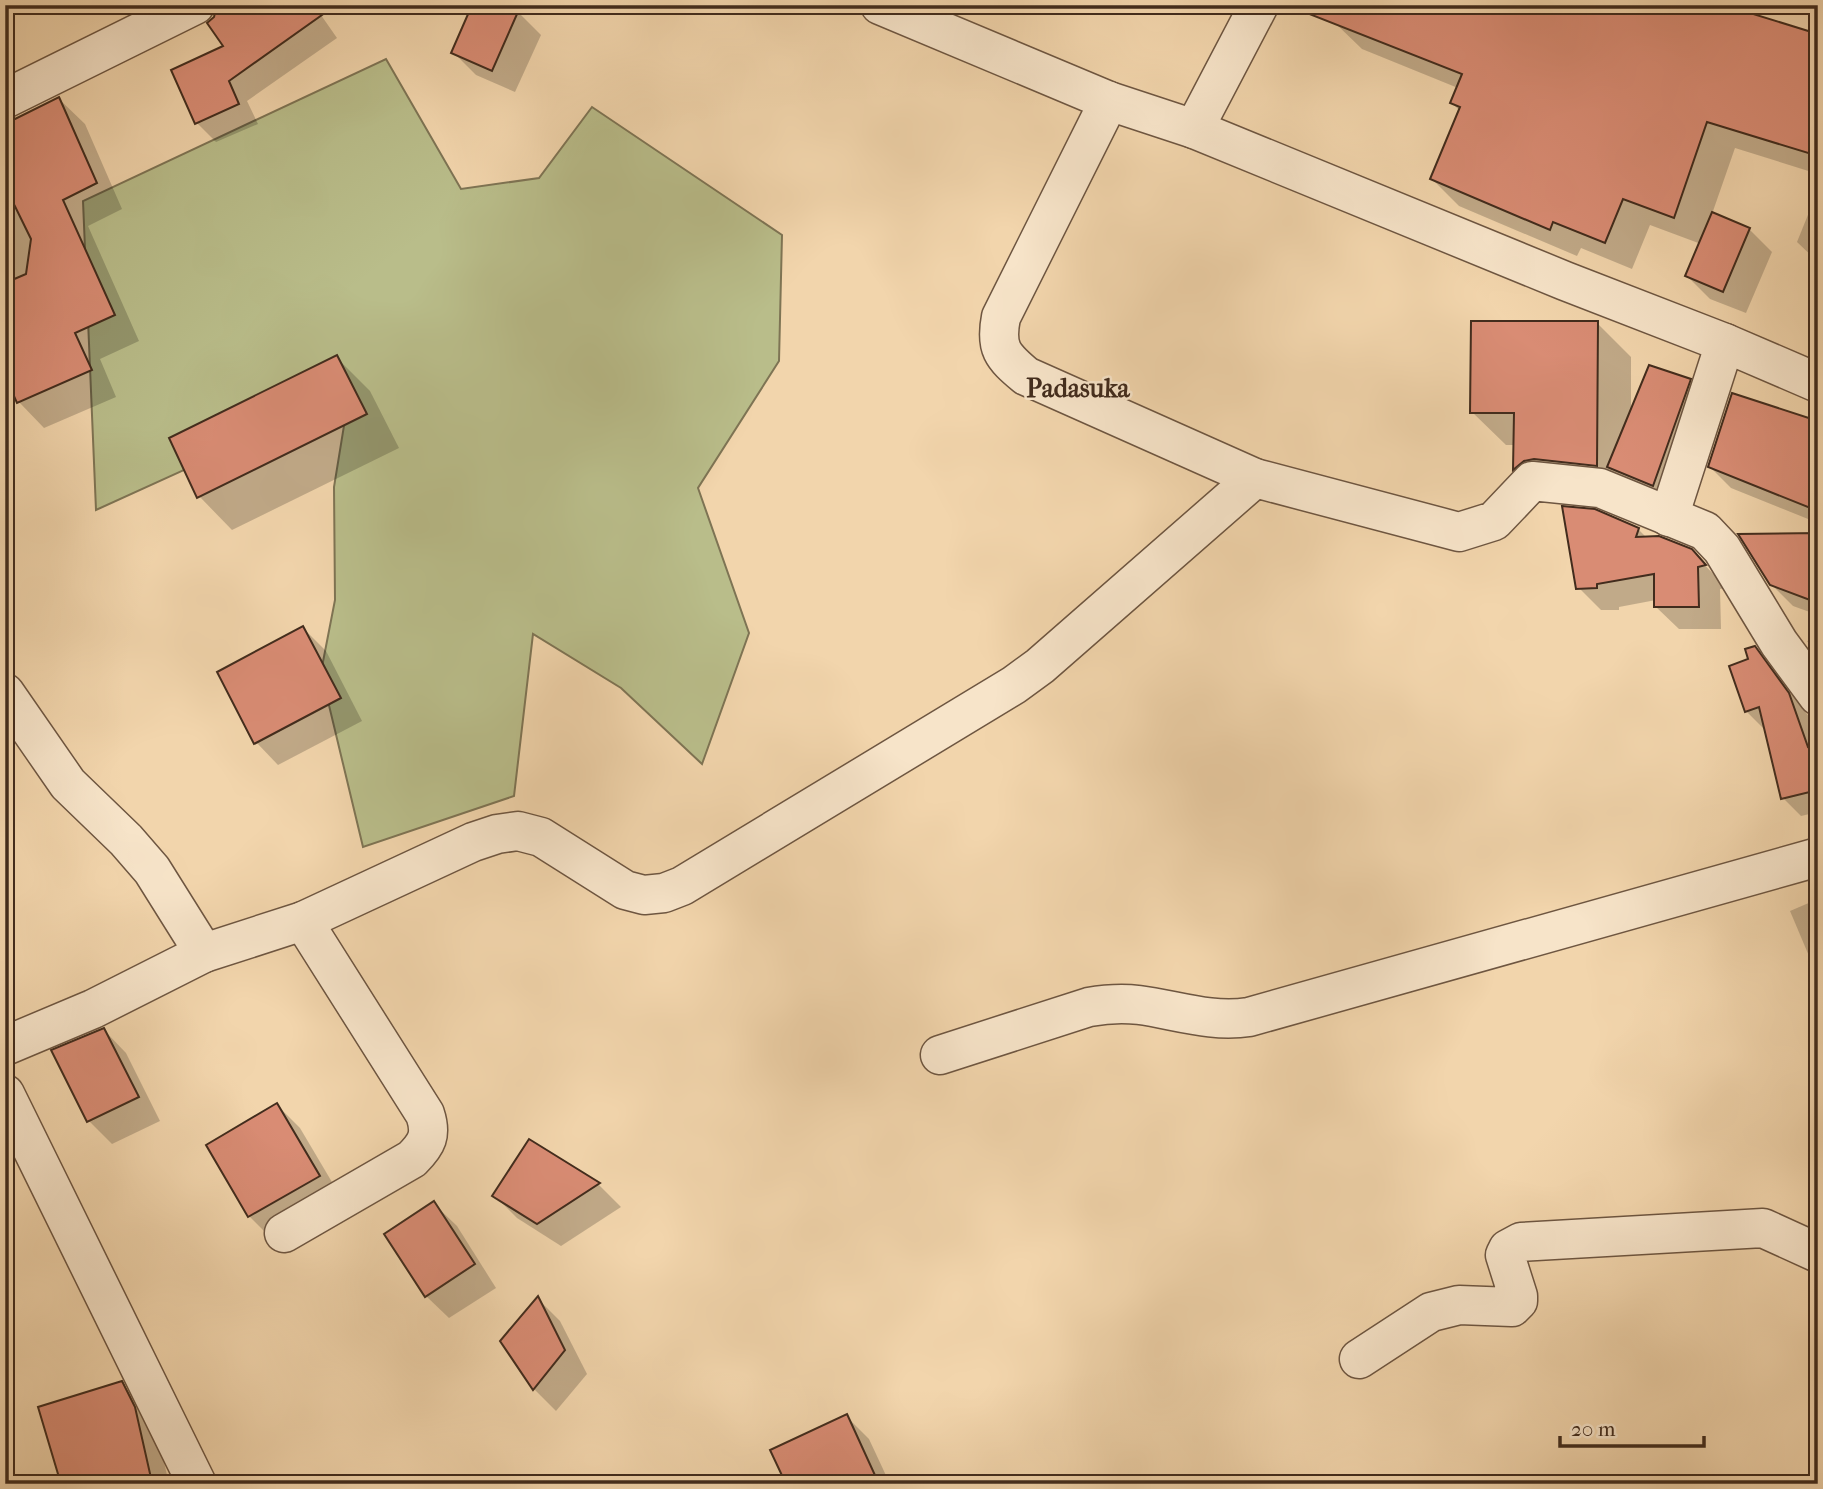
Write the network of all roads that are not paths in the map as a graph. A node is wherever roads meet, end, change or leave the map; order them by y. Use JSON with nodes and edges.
{"nodes":[{"id":1,"x":195,"y":5,"type":"edge"},
{"id":2,"x":880,"y":5,"type":"edge"},
{"id":3,"x":1259,"y":5,"type":"edge"},
{"id":4,"x":5,"y":99,"type":"edge"},
{"id":5,"x":1109,"y":102,"type":"junction"},
{"id":6,"x":1194,"y":128,"type":"junction"},
{"id":7,"x":1725,"y":343,"type":"junction"},
{"id":8,"x":1818,"y":383,"type":"edge"},
{"id":9,"x":1255,"y":478,"type":"junction"},
{"id":10,"x":1669,"y":517,"type":"junction"},
{"id":11,"x":5,"y":693,"type":"edge"},
{"id":12,"x":1818,"y":696,"type":"edge"},
{"id":13,"x":1818,"y":857,"type":"edge"},
{"id":14,"x":303,"y":920,"type":"junction"},
{"id":15,"x":204,"y":953,"type":"junction"},
{"id":16,"x":5,"y":1046,"type":"edge"},
{"id":17,"x":940,"y":1055,"type":"dead end"},
{"id":18,"x":5,"y":1094,"type":"edge"},
{"id":19,"x":284,"y":1233,"type":"dead end"},
{"id":20,"x":1818,"y":1253,"type":"edge"},
{"id":21,"x":1359,"y":1359,"type":"dead end"},
{"id":22,"x":197,"y":1484,"type":"edge"}],
"edges":[{"from":1,"to":4,"type":"street"},
{"from":2,"to":5,"type":"street"},
{"from":3,"to":6,"type":"street"},
{"from":5,"to":6,"type":"street"},
{"from":5,"to":9,"type":"street"},
{"from":6,"to":7,"type":"street"},
{"from":7,"to":8,"type":"street"},
{"from":7,"to":10,"type":"street"},
{"from":9,"to":10,"type":"street"},
{"from":9,"to":14,"type":"street"},
{"from":10,"to":12,"type":"street"},
{"from":11,"to":15,"type":"street"},
{"from":13,"to":17,"type":"street"},
{"from":14,"to":15,"type":"street"},
{"from":14,"to":19,"type":"street"},
{"from":15,"to":16,"type":"street"},
{"from":18,"to":22,"type":"street"},
{"from":20,"to":21,"type":"street"}]}
